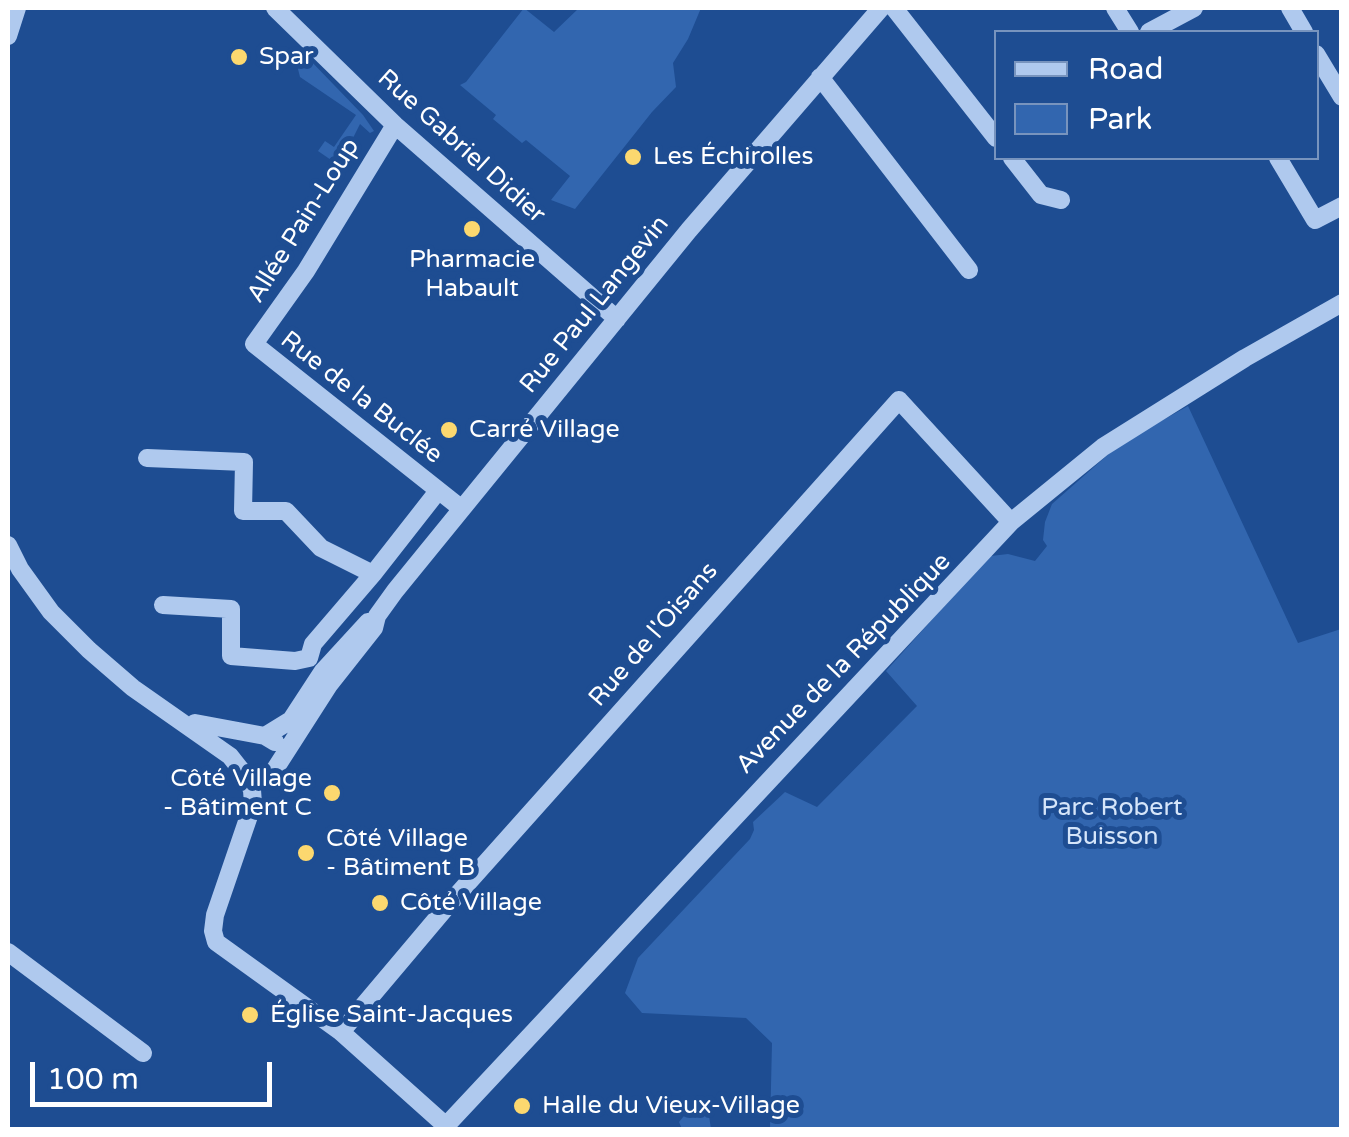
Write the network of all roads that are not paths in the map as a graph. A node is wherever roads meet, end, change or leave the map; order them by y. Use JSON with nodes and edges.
{"nodes":[{"id":1,"x":16,"y":8,"type":"edge"},
{"id":2,"x":276,"y":8,"type":"edge"},
{"id":3,"x":881,"y":8,"type":"edge"},
{"id":4,"x":894,"y":8,"type":"edge"},
{"id":5,"x":1115,"y":8,"type":"edge"},
{"id":6,"x":1194,"y":8,"type":"edge"},
{"id":7,"x":1290,"y":8,"type":"edge"},
{"id":8,"x":1129,"y":30,"type":"edge"},
{"id":9,"x":1153,"y":30,"type":"edge"},
{"id":10,"x":1303,"y":30,"type":"edge"},
{"id":11,"x":8,"y":36,"type":"edge"},
{"id":12,"x":1319,"y":59,"type":"edge"},
{"id":13,"x":820,"y":77,"type":"junction"},
{"id":14,"x":1342,"y":97,"type":"edge"},
{"id":15,"x":395,"y":125,"type":"junction"},
{"id":16,"x":994,"y":135,"type":"edge"},
{"id":17,"x":1014,"y":160,"type":"edge"},
{"id":18,"x":1279,"y":160,"type":"edge"},
{"id":19,"x":1061,"y":200,"type":"dead end"},
{"id":20,"x":1342,"y":206,"type":"edge"},
{"id":21,"x":968,"y":270,"type":"dead end"},
{"id":22,"x":1342,"y":303,"type":"edge"},
{"id":23,"x":617,"y":319,"type":"junction"},
{"id":24,"x":254,"y":344,"type":"joint"},
{"id":25,"x":147,"y":458,"type":"dead end"},
{"id":26,"x":438,"y":490,"type":"junction"},
{"id":27,"x":462,"y":509,"type":"junction"},
{"id":28,"x":1011,"y":522,"type":"junction"},
{"id":29,"x":8,"y":545,"type":"edge"},
{"id":30,"x":374,"y":574,"type":"junction"},
{"id":31,"x":163,"y":605,"type":"dead end"},
{"id":32,"x":320,"y":671,"type":"junction"},
{"id":33,"x":175,"y":716,"type":"junction"},
{"id":34,"x":259,"y":736,"type":"junction"},
{"id":35,"x":278,"y":768,"type":"junction"},
{"id":36,"x":242,"y":772,"type":"junction"},
{"id":37,"x":247,"y":825,"type":"junction"},
{"id":38,"x":8,"y":952,"type":"edge"},
{"id":39,"x":341,"y":1032,"type":"junction"},
{"id":40,"x":143,"y":1053,"type":"dead end"},
{"id":41,"x":443,"y":1127,"type":"edge"}],
"edges":[{"from":1,"to":11,"type":"street"},
{"from":2,"to":15,"type":"street","name":"Rue Gabriel Didier"},
{"from":3,"to":13,"type":"street","name":"Rue Paul Langevin"},
{"from":4,"to":16,"type":"street"},
{"from":5,"to":8,"type":"street"},
{"from":6,"to":9,"type":"street"},
{"from":7,"to":10,"type":"street"},
{"from":12,"to":14,"type":"street"},
{"from":13,"to":21,"type":"street"},
{"from":13,"to":23,"type":"street","name":"Rue Paul Langevin"},
{"from":15,"to":23,"type":"street","name":"Rue Gabriel Didier"},
{"from":15,"to":24,"type":"street","name":"Allée Pain-Loup"},
{"from":17,"to":19,"type":"street"},
{"from":18,"to":20,"type":"street"},
{"from":22,"to":28,"type":"street","name":"Avenue de la République"},
{"from":23,"to":27,"type":"street","name":"Rue Paul Langevin"},
{"from":24,"to":26,"type":"street","name":"Rue de la Buclée"},
{"from":25,"to":30,"type":"street"},
{"from":26,"to":27,"type":"street","name":"Rue de la Buclée"},
{"from":26,"to":30,"type":"street","name":"Rue de la Buclée"},
{"from":27,"to":32,"type":"street","name":"Rue Paul Langevin"},
{"from":28,"to":39,"type":"street","name":"Rue de l'Oisans"},
{"from":28,"to":41,"type":"street","name":"Avenue de la République"},
{"from":29,"to":33,"type":"street"},
{"from":30,"to":32,"type":"street","name":"Rue de la Buclée"},
{"from":31,"to":32,"type":"street"},
{"from":32,"to":34,"type":"street","name":"Rue Paul Langevin"},
{"from":32,"to":35,"type":"street","name":"Rue Paul Langevin"},
{"from":33,"to":34,"type":"street"},
{"from":33,"to":36,"type":"street"},
{"from":34,"to":35,"type":"street"},
{"from":34,"to":36,"type":"street"},
{"from":35,"to":36,"type":"street"},
{"from":35,"to":37,"type":"street","name":"Rue Paul Langevin"},
{"from":36,"to":37,"type":"street"},
{"from":37,"to":39,"type":"street"},
{"from":38,"to":40,"type":"street"},
{"from":39,"to":41,"type":"street"}]}
